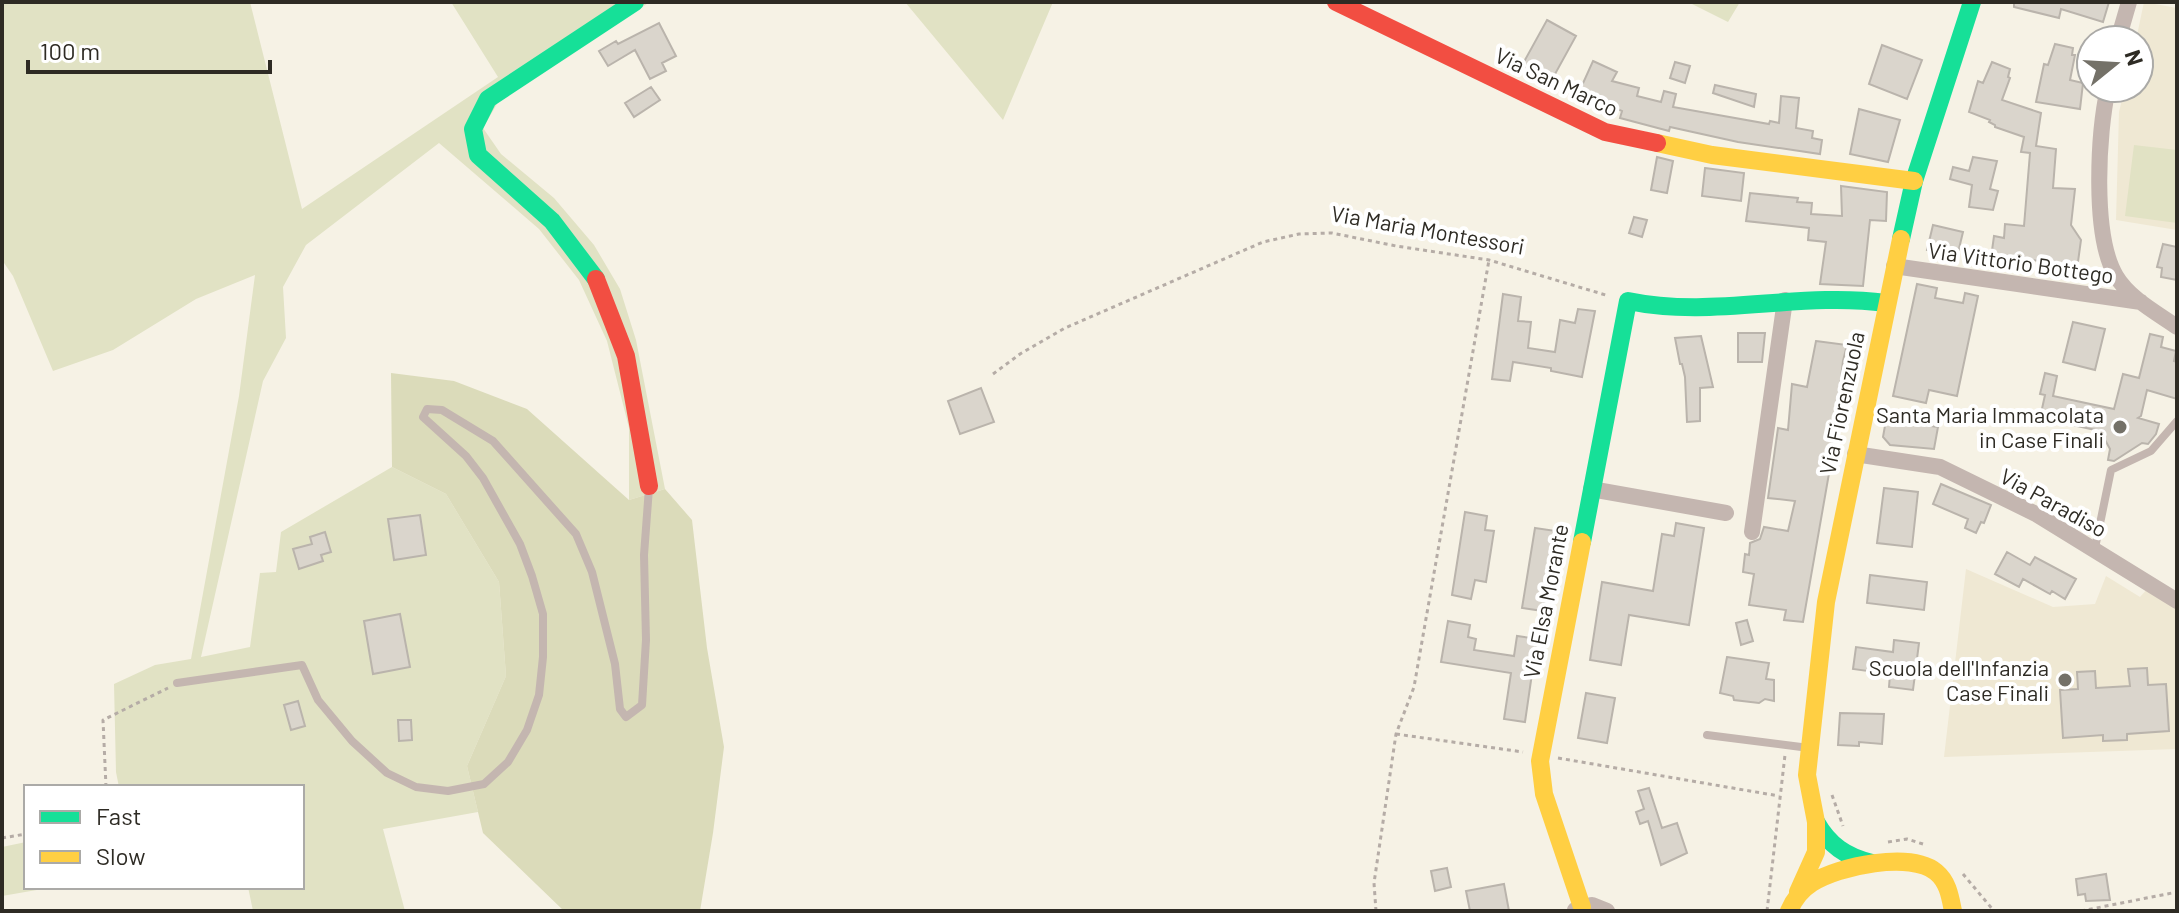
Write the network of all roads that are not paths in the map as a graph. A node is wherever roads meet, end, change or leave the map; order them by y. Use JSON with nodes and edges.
{"nodes":[{"id":1,"x":635,"y":2,"type":"edge"},
{"id":2,"x":1336,"y":2,"type":"edge"},
{"id":3,"x":1972,"y":2,"type":"edge"},
{"id":4,"x":2129,"y":2,"type":"edge"},
{"id":5,"x":2123,"y":24,"type":"edge"},
{"id":6,"x":2106,"y":104,"type":"edge"},
{"id":7,"x":1914,"y":181,"type":"junction"},
{"id":8,"x":1894,"y":266,"type":"junction"},
{"id":9,"x":1785,"y":300,"type":"junction"},
{"id":10,"x":2141,"y":302,"type":"junction"},
{"id":11,"x":1886,"y":303,"type":"junction"},
{"id":12,"x":2177,"y":327,"type":"edge"},
{"id":13,"x":2177,"y":421,"type":"edge"},
{"id":14,"x":1855,"y":454,"type":"junction"},
{"id":15,"x":649,"y":486,"type":"joint"},
{"id":16,"x":1591,"y":489,"type":"junction"},
{"id":17,"x":1726,"y":513,"type":"dead end"},
{"id":18,"x":1752,"y":532,"type":"dead end"},
{"id":19,"x":2095,"y":548,"type":"junction"},
{"id":20,"x":2177,"y":601,"type":"edge"},
{"id":21,"x":177,"y":683,"type":"road end"},
{"id":22,"x":1707,"y":735,"type":"dead end"},
{"id":23,"x":1809,"y":748,"type":"junction"},
{"id":24,"x":1816,"y":822,"type":"junction"},
{"id":25,"x":1877,"y":864,"type":"junction"},
{"id":26,"x":1798,"y":892,"type":"junction"},
{"id":27,"x":1952,"y":904,"type":"edge"},
{"id":28,"x":1578,"y":909,"type":"edge"},
{"id":29,"x":1607,"y":911,"type":"edge"},
{"id":30,"x":1789,"y":911,"type":"edge"},
{"id":31,"x":1968,"y":911,"type":"edge"}],
"edges":[{"from":1,"to":15,"type":"street"},
{"from":2,"to":7,"type":"street","name":"Via San Marco"},
{"from":3,"to":7,"type":"street","name":"Via Fiorenzuola"},
{"from":4,"to":5,"type":"street"},
{"from":6,"to":10,"type":"street"},
{"from":7,"to":8,"type":"street","name":"Via Fiorenzuola"},
{"from":8,"to":10,"type":"street","name":"Via Vittorio Bottego"},
{"from":8,"to":11,"type":"street","name":"Via Fiorenzuola"},
{"from":9,"to":11,"type":"street"},
{"from":9,"to":16,"type":"street","name":"Via Elsa Morante"},
{"from":9,"to":18,"type":"street"},
{"from":10,"to":12,"type":"street"},
{"from":11,"to":14,"type":"street","name":"Via Fiorenzuola"},
{"from":13,"to":19,"type":"lane"},
{"from":14,"to":19,"type":"street","name":"Via Paradiso"},
{"from":14,"to":23,"type":"street","name":"Via Fiorenzuola"},
{"from":15,"to":21,"type":"lane"},
{"from":16,"to":17,"type":"street"},
{"from":16,"to":28,"type":"street","name":"Via Elsa Morante"},
{"from":19,"to":20,"type":"street","name":"Via Paradiso"},
{"from":22,"to":23,"type":"lane"},
{"from":23,"to":24,"type":"street","name":"Via Fiorenzuola"},
{"from":24,"to":25,"type":"street","name":"Via Fiorenzuola"},
{"from":24,"to":26,"type":"street","name":"Via Fiorenzuola"},
{"from":25,"to":26,"type":"street"},
{"from":25,"to":27,"type":"street"},
{"from":26,"to":30,"type":"street","name":"Via Fiorenzuola"},
{"from":27,"to":31,"type":"street"},
{"from":28,"to":29,"type":"street"}]}
